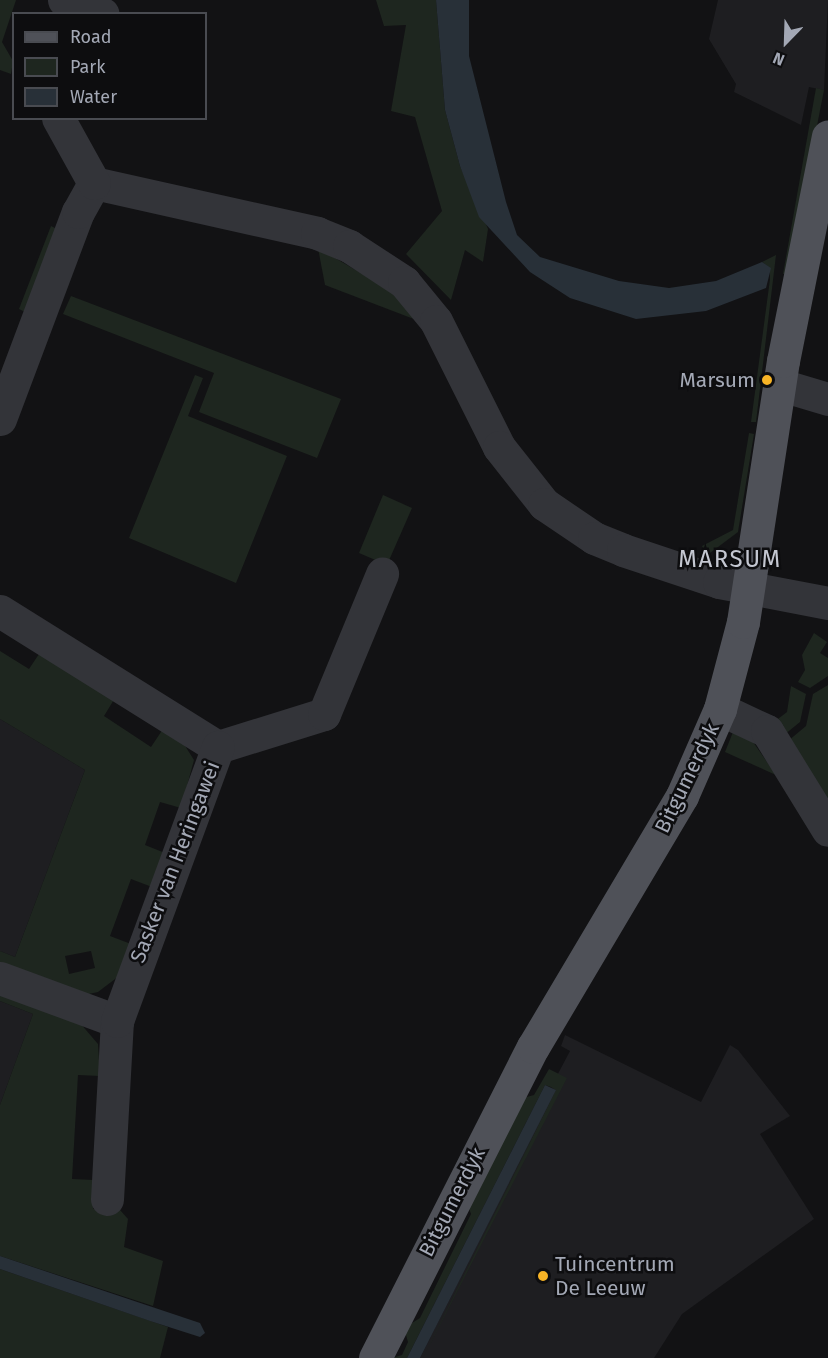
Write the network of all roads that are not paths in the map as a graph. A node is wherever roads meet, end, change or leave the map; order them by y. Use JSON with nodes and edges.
{"nodes":[{"id":1,"x":64,"y":0,"type":"edge"},
{"id":2,"x":97,"y":12,"type":"edge"},
{"id":3,"x":59,"y":120,"type":"edge"},
{"id":4,"x":828,"y":136,"type":"edge"},
{"id":5,"x":94,"y":183,"type":"junction"},
{"id":6,"x":781,"y":385,"type":"junction"},
{"id":7,"x":828,"y":399,"type":"edge"},
{"id":8,"x":0,"y":419,"type":"edge"},
{"id":9,"x":382,"y":574,"type":"dead end"},
{"id":10,"x":749,"y":586,"type":"junction"},
{"id":11,"x":828,"y":603,"type":"edge"},
{"id":12,"x":0,"y":611,"type":"edge"},
{"id":13,"x":720,"y":708,"type":"junction"},
{"id":14,"x":218,"y":747,"type":"junction"},
{"id":15,"x":828,"y":830,"type":"edge"},
{"id":16,"x":0,"y":978,"type":"edge"},
{"id":17,"x":117,"y":1021,"type":"junction"},
{"id":18,"x":106,"y":1199,"type":"dead end"},
{"id":19,"x":375,"y":1358,"type":"edge"}],
"edges":[{"from":1,"to":2,"type":"street"},
{"from":3,"to":5,"type":"street"},
{"from":4,"to":6,"type":"main road","name":"Bitgumerdyk"},
{"from":5,"to":8,"type":"street"},
{"from":5,"to":10,"type":"street"},
{"from":6,"to":7,"type":"street"},
{"from":6,"to":10,"type":"main road","name":"Bitgumerdyk"},
{"from":9,"to":14,"type":"street","name":"Sasker van Heringawei"},
{"from":10,"to":11,"type":"street"},
{"from":10,"to":13,"type":"main road","name":"Bitgumerdyk"},
{"from":12,"to":14,"type":"street"},
{"from":13,"to":15,"type":"street"},
{"from":13,"to":19,"type":"main road","name":"Bitgumerdyk"},
{"from":14,"to":17,"type":"street","name":"Sasker van Heringawei"},
{"from":16,"to":17,"type":"street"},
{"from":17,"to":18,"type":"street","name":"Sasker van Heringawei"}]}
